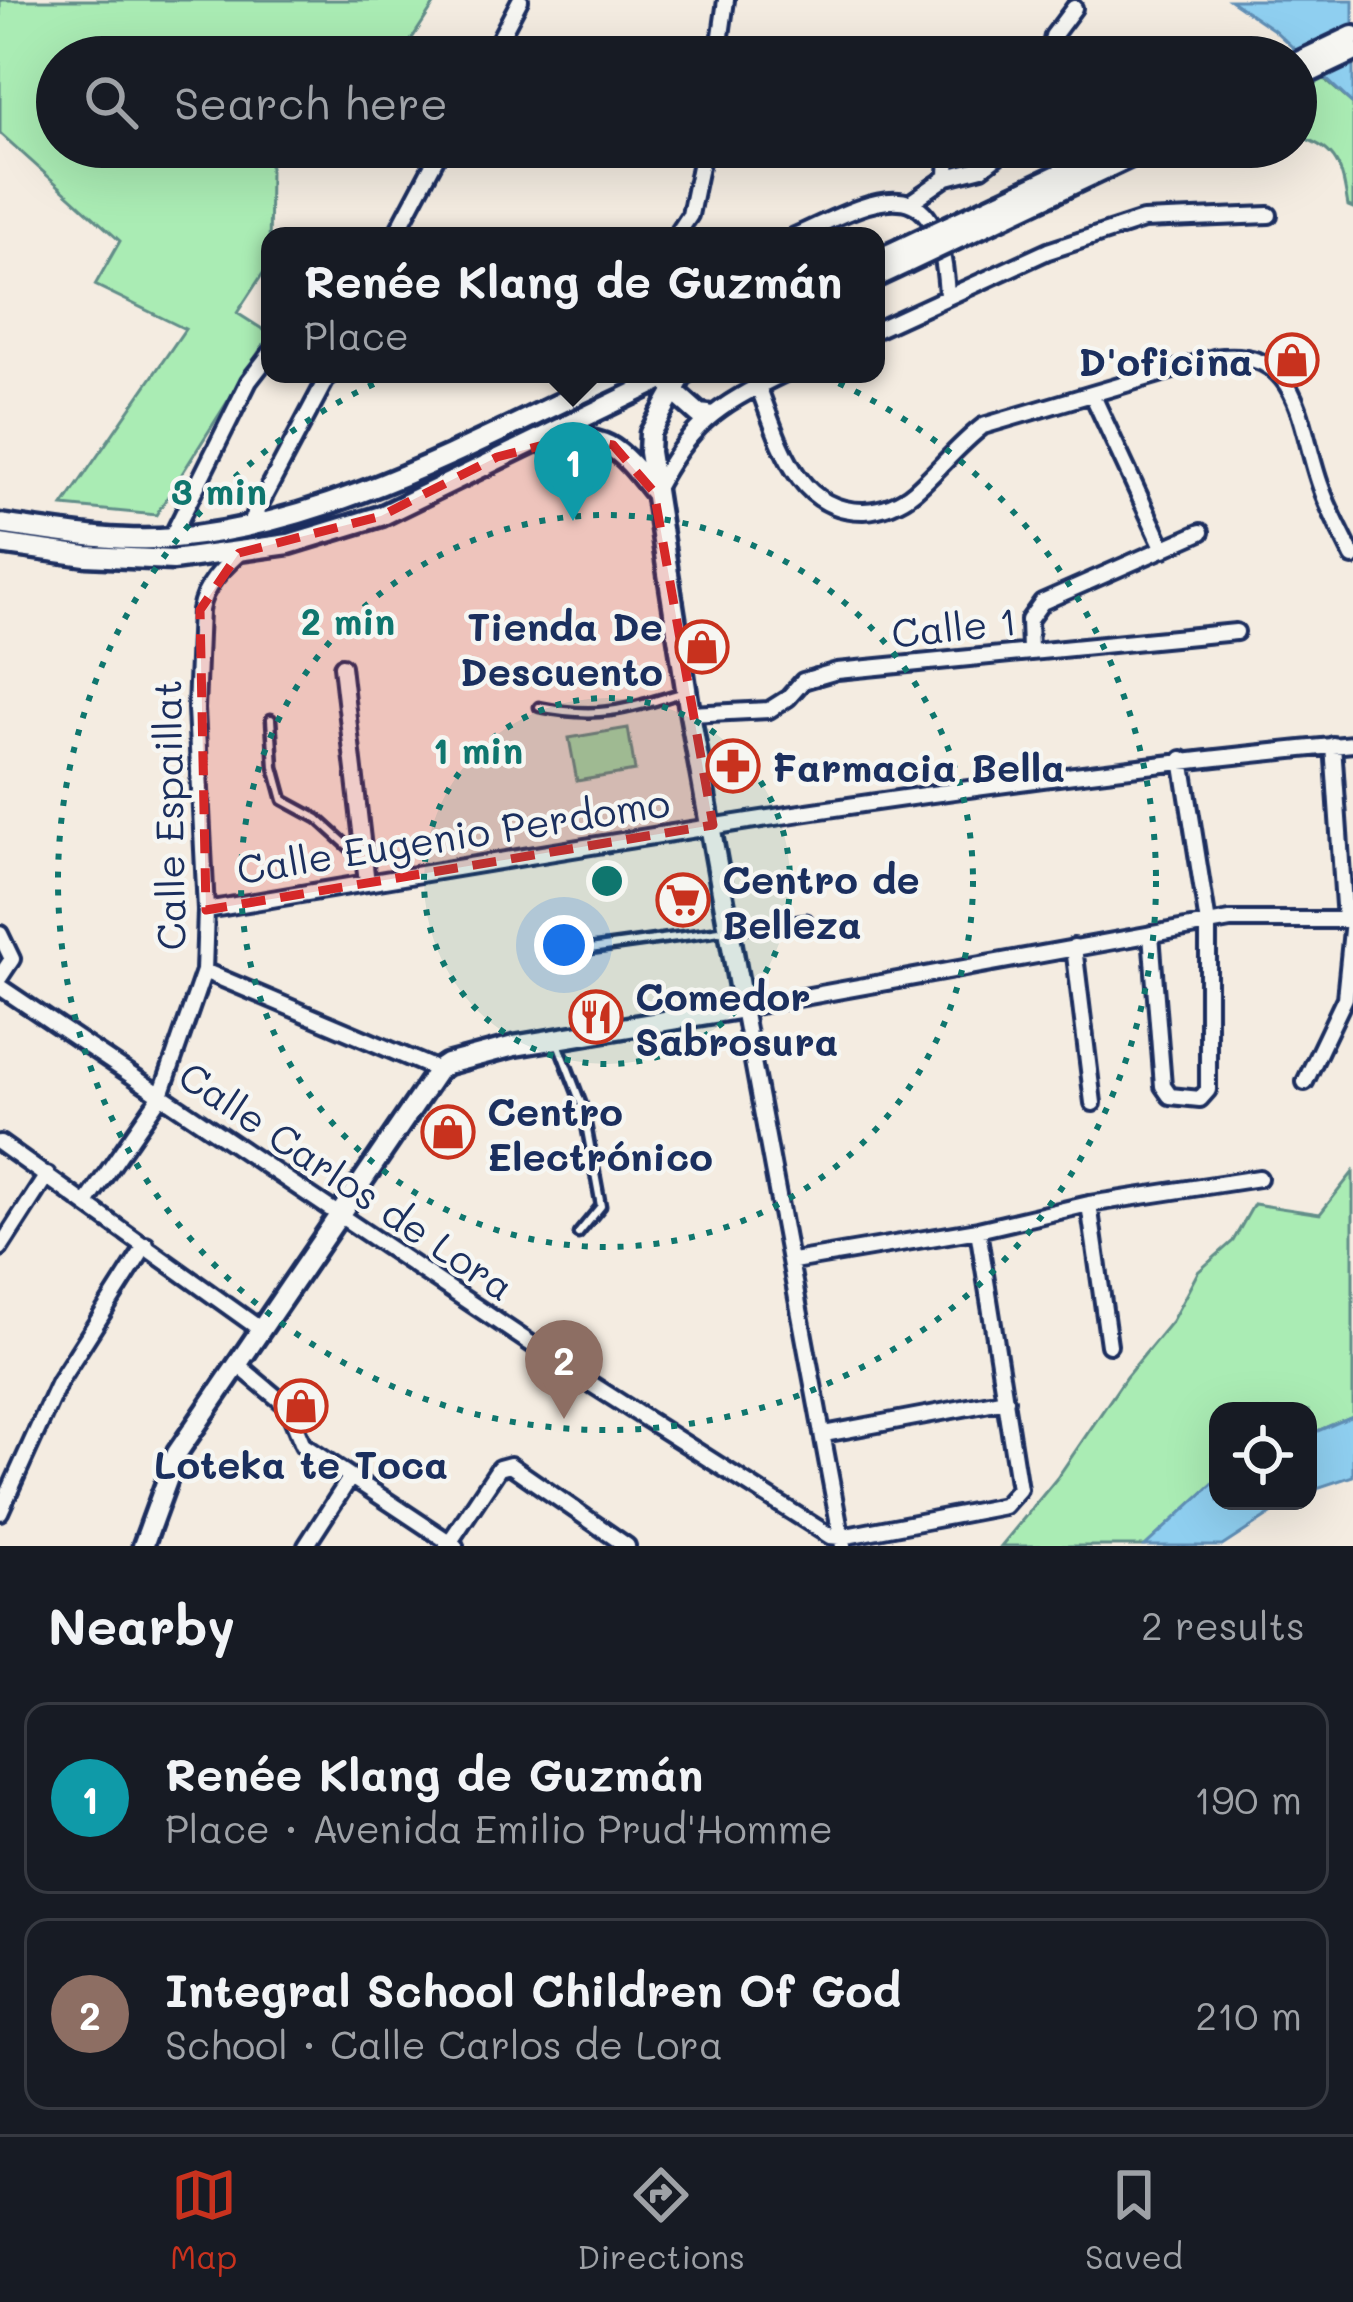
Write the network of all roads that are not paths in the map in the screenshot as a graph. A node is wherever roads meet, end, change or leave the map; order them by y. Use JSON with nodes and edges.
{"nodes":[{"id":1,"x":520,"y":0,"type":"edge"},
{"id":2,"x":726,"y":0,"type":"edge"},
{"id":3,"x":1074,"y":8,"type":"dead end"},
{"id":4,"x":501,"y":36,"type":"edge"},
{"id":5,"x":721,"y":36,"type":"edge"},
{"id":6,"x":1053,"y":36,"type":"edge"},
{"id":7,"x":1353,"y":36,"type":"edge"},
{"id":8,"x":1353,"y":52,"type":"edge"},
{"id":9,"x":1317,"y":53,"type":"edge"},
{"id":10,"x":1317,"y":69,"type":"edge"},
{"id":11,"x":431,"y":168,"type":"edge"},
{"id":12,"x":700,"y":168,"type":"edge"},
{"id":13,"x":947,"y":168,"type":"edge"},
{"id":14,"x":982,"y":168,"type":"edge"},
{"id":15,"x":1076,"y":168,"type":"edge"},
{"id":16,"x":1103,"y":168,"type":"edge"},
{"id":17,"x":947,"y":177,"type":"junction"},
{"id":18,"x":911,"y":202,"type":"junction"},
{"id":19,"x":1269,"y":214,"type":"dead end"},
{"id":20,"x":690,"y":215,"type":"junction"},
{"id":21,"x":398,"y":227,"type":"edge"},
{"id":22,"x":682,"y":227,"type":"edge"},
{"id":23,"x":695,"y":227,"type":"edge"},
{"id":24,"x":814,"y":227,"type":"edge"},
{"id":25,"x":903,"y":256,"type":"junction"},
{"id":26,"x":885,"y":259,"type":"edge"},
{"id":27,"x":885,"y":270,"type":"edge"},
{"id":28,"x":946,"y":296,"type":"junction"},
{"id":29,"x":885,"y":325,"type":"edge"},
{"id":30,"x":261,"y":366,"type":"edge"},
{"id":31,"x":324,"y":383,"type":"edge"},
{"id":32,"x":588,"y":383,"type":"edge"},
{"id":33,"x":604,"y":383,"type":"edge"},
{"id":34,"x":667,"y":383,"type":"edge"},
{"id":35,"x":674,"y":383,"type":"edge"},
{"id":36,"x":679,"y":383,"type":"edge"},
{"id":37,"x":764,"y":383,"type":"edge"},
{"id":38,"x":758,"y":386,"type":"junction"},
{"id":39,"x":1093,"y":396,"type":"junction"},
{"id":40,"x":571,"y":400,"type":"junction"},
{"id":41,"x":708,"y":415,"type":"junction"},
{"id":42,"x":497,"y":457,"type":"junction"},
{"id":43,"x":654,"y":492,"type":"junction"},
{"id":44,"x":0,"y":524,"type":"edge"},
{"id":45,"x":248,"y":527,"type":"junction"},
{"id":46,"x":1201,"y":532,"type":"dead end"},
{"id":47,"x":171,"y":538,"type":"junction"},
{"id":48,"x":0,"y":544,"type":"edge"},
{"id":49,"x":1164,"y":549,"type":"junction"},
{"id":50,"x":239,"y":553,"type":"junction"},
{"id":51,"x":1353,"y":556,"type":"edge"},
{"id":52,"x":1236,"y":632,"type":"dead end"},
{"id":53,"x":1030,"y":651,"type":"junction"},
{"id":54,"x":342,"y":666,"type":"dead end"},
{"id":55,"x":686,"y":691,"type":"junction"},
{"id":56,"x":538,"y":707,"type":"dead end"},
{"id":57,"x":690,"y":714,"type":"junction"},
{"id":58,"x":271,"y":719,"type":"dead end"},
{"id":59,"x":1353,"y":743,"type":"edge"},
{"id":60,"x":1333,"y":746,"type":"junction"},
{"id":61,"x":1182,"y":759,"type":"junction"},
{"id":62,"x":713,"y":825,"type":"junction"},
{"id":63,"x":364,"y":862,"type":"junction"},
{"id":64,"x":367,"y":883,"type":"junction"},
{"id":65,"x":206,"y":910,"type":"junction"},
{"id":66,"x":807,"y":919,"type":"dead end"},
{"id":67,"x":1350,"y":920,"type":"edge"},
{"id":68,"x":1208,"y":924,"type":"junction"},
{"id":69,"x":730,"y":927,"type":"junction"},
{"id":70,"x":0,"y":934,"type":"edge"},
{"id":71,"x":1151,"y":934,"type":"junction"},
{"id":72,"x":1074,"y":947,"type":"junction"},
{"id":73,"x":590,"y":950,"type":"dead end"},
{"id":74,"x":204,"y":971,"type":"junction"},
{"id":75,"x":0,"y":977,"type":"edge"},
{"id":76,"x":0,"y":987,"type":"edge"},
{"id":77,"x":743,"y":1008,"type":"junction"},
{"id":78,"x":557,"y":1040,"type":"junction"},
{"id":79,"x":438,"y":1070,"type":"junction"},
{"id":80,"x":1304,"y":1082,"type":"dead end"},
{"id":81,"x":161,"y":1095,"type":"junction"},
{"id":82,"x":1093,"y":1102,"type":"dead end"},
{"id":83,"x":0,"y":1143,"type":"edge"},
{"id":84,"x":47,"y":1175,"type":"junction"},
{"id":85,"x":1259,"y":1178,"type":"dead end"},
{"id":86,"x":87,"y":1202,"type":"junction"},
{"id":87,"x":1089,"y":1204,"type":"junction"},
{"id":88,"x":339,"y":1214,"type":"junction"},
{"id":89,"x":978,"y":1230,"type":"junction"},
{"id":90,"x":578,"y":1234,"type":"dead end"},
{"id":91,"x":146,"y":1245,"type":"junction"},
{"id":92,"x":0,"y":1247,"type":"edge"},
{"id":93,"x":793,"y":1261,"type":"junction"},
{"id":94,"x":260,"y":1329,"type":"junction"},
{"id":95,"x":1109,"y":1345,"type":"dead end"},
{"id":96,"x":238,"y":1364,"type":"junction"},
{"id":97,"x":1006,"y":1400,"type":"junction"},
{"id":98,"x":824,"y":1434,"type":"junction"},
{"id":99,"x":350,"y":1478,"type":"junction"},
{"id":100,"x":0,"y":1512,"type":"edge"},
{"id":101,"x":842,"y":1542,"type":"edge"},
{"id":102,"x":450,"y":1545,"type":"edge"},
{"id":103,"x":143,"y":1546,"type":"edge"},
{"id":104,"x":306,"y":1546,"type":"edge"},
{"id":105,"x":627,"y":1546,"type":"edge"}],
"edges":[{"from":1,"to":4,"type":"street"},
{"from":2,"to":5,"type":"street"},
{"from":3,"to":6,"type":"street"},
{"from":7,"to":9,"type":"main road"},
{"from":8,"to":10,"type":"main road"},
{"from":11,"to":21,"type":"street"},
{"from":12,"to":20,"type":"street"},
{"from":13,"to":17,"type":"street"},
{"from":14,"to":17,"type":"street"},
{"from":15,"to":25,"type":"main road","bridge":true},
{"from":16,"to":25,"type":"main road","bridge":true},
{"from":17,"to":18,"type":"street"},
{"from":18,"to":24,"type":"street"},
{"from":18,"to":28,"type":"street"},
{"from":19,"to":28,"type":"street"},
{"from":20,"to":22,"type":"street"},
{"from":20,"to":23,"type":"street"},
{"from":25,"to":26,"type":"main road"},
{"from":25,"to":27,"type":"main road"},
{"from":28,"to":29,"type":"street"},
{"from":30,"to":47,"type":"street"},
{"from":31,"to":45,"type":"street"},
{"from":32,"to":40,"type":"street"},
{"from":33,"to":40,"type":"main road"},
{"from":34,"to":42,"type":"main road"},
{"from":35,"to":43,"type":"main road"},
{"from":36,"to":41,"type":"main road"},
{"from":37,"to":38,"type":"street"},
{"from":38,"to":39,"type":"street"},
{"from":38,"to":41,"type":"street"},
{"from":39,"to":49,"type":"street"},
{"from":39,"to":51,"type":"street"},
{"from":40,"to":45,"type":"main road"},
{"from":41,"to":43,"type":"street"},
{"from":42,"to":43,"type":"main road"},
{"from":42,"to":50,"type":"main road"},
{"from":43,"to":55,"type":"main road"},
{"from":44,"to":47,"type":"main road"},
{"from":45,"to":47,"type":"main road"},
{"from":46,"to":49,"type":"street"},
{"from":48,"to":50,"type":"main road"},
{"from":49,"to":53,"type":"street"},
{"from":50,"to":65,"type":"street","name":"Calle Espaillat"},
{"from":52,"to":53,"type":"street","name":"Calle 1"},
{"from":53,"to":57,"type":"street","name":"Calle 1"},
{"from":54,"to":63,"type":"street"},
{"from":55,"to":56,"type":"lane"},
{"from":55,"to":57,"type":"main road"},
{"from":57,"to":62,"type":"main road"},
{"from":58,"to":63,"type":"lane"},
{"from":59,"to":60,"type":"street","name":"Calle Eugenio Perdomo"},
{"from":60,"to":61,"type":"street","name":"Calle Eugenio Perdomo"},
{"from":60,"to":67,"type":"street"},
{"from":61,"to":62,"type":"street","name":"Calle Eugenio Perdomo"},
{"from":61,"to":68,"type":"street"},
{"from":62,"to":64,"type":"street","name":"Calle Eugenio Perdomo"},
{"from":62,"to":69,"type":"main road"},
{"from":63,"to":64,"type":"street"},
{"from":64,"to":65,"type":"street","name":"Calle Eugenio Perdomo"},
{"from":65,"to":74,"type":"street","name":"Calle Espaillat"},
{"from":66,"to":69,"type":"lane"},
{"from":67,"to":68,"type":"street"},
{"from":67,"to":80,"type":"street"},
{"from":68,"to":71,"type":"street"},
{"from":68,"to":71,"type":"street"},
{"from":69,"to":73,"type":"lane"},
{"from":69,"to":77,"type":"main road"},
{"from":70,"to":75,"type":"street"},
{"from":71,"to":72,"type":"street"},
{"from":72,"to":77,"type":"street"},
{"from":72,"to":82,"type":"street"},
{"from":74,"to":79,"type":"street"},
{"from":74,"to":81,"type":"street","name":"Calle Espaillat"},
{"from":76,"to":81,"type":"street","name":"Calle Carlos de Lora"},
{"from":77,"to":78,"type":"main road"},
{"from":77,"to":93,"type":"street"},
{"from":78,"to":79,"type":"main road"},
{"from":78,"to":90,"type":"lane"},
{"from":79,"to":88,"type":"main road"},
{"from":81,"to":86,"type":"street","name":"Calle Espaillat"},
{"from":81,"to":88,"type":"street","name":"Calle Carlos de Lora"},
{"from":83,"to":84,"type":"street"},
{"from":84,"to":86,"type":"street"},
{"from":84,"to":92,"type":"street"},
{"from":85,"to":87,"type":"street"},
{"from":86,"to":91,"type":"street"},
{"from":87,"to":89,"type":"street"},
{"from":87,"to":95,"type":"street"},
{"from":88,"to":94,"type":"main road"},
{"from":88,"to":101,"type":"street","name":"Calle Carlos de Lora"},
{"from":89,"to":93,"type":"street"},
{"from":89,"to":97,"type":"street"},
{"from":91,"to":94,"type":"street"},
{"from":91,"to":100,"type":"street"},
{"from":93,"to":98,"type":"street"},
{"from":94,"to":96,"type":"main road"},
{"from":96,"to":99,"type":"street"},
{"from":96,"to":103,"type":"main road"},
{"from":97,"to":98,"type":"street"},
{"from":97,"to":101,"type":"street"},
{"from":98,"to":101,"type":"street"},
{"from":99,"to":102,"type":"street"},
{"from":99,"to":104,"type":"street"},
{"from":102,"to":105,"type":"street"}]}
